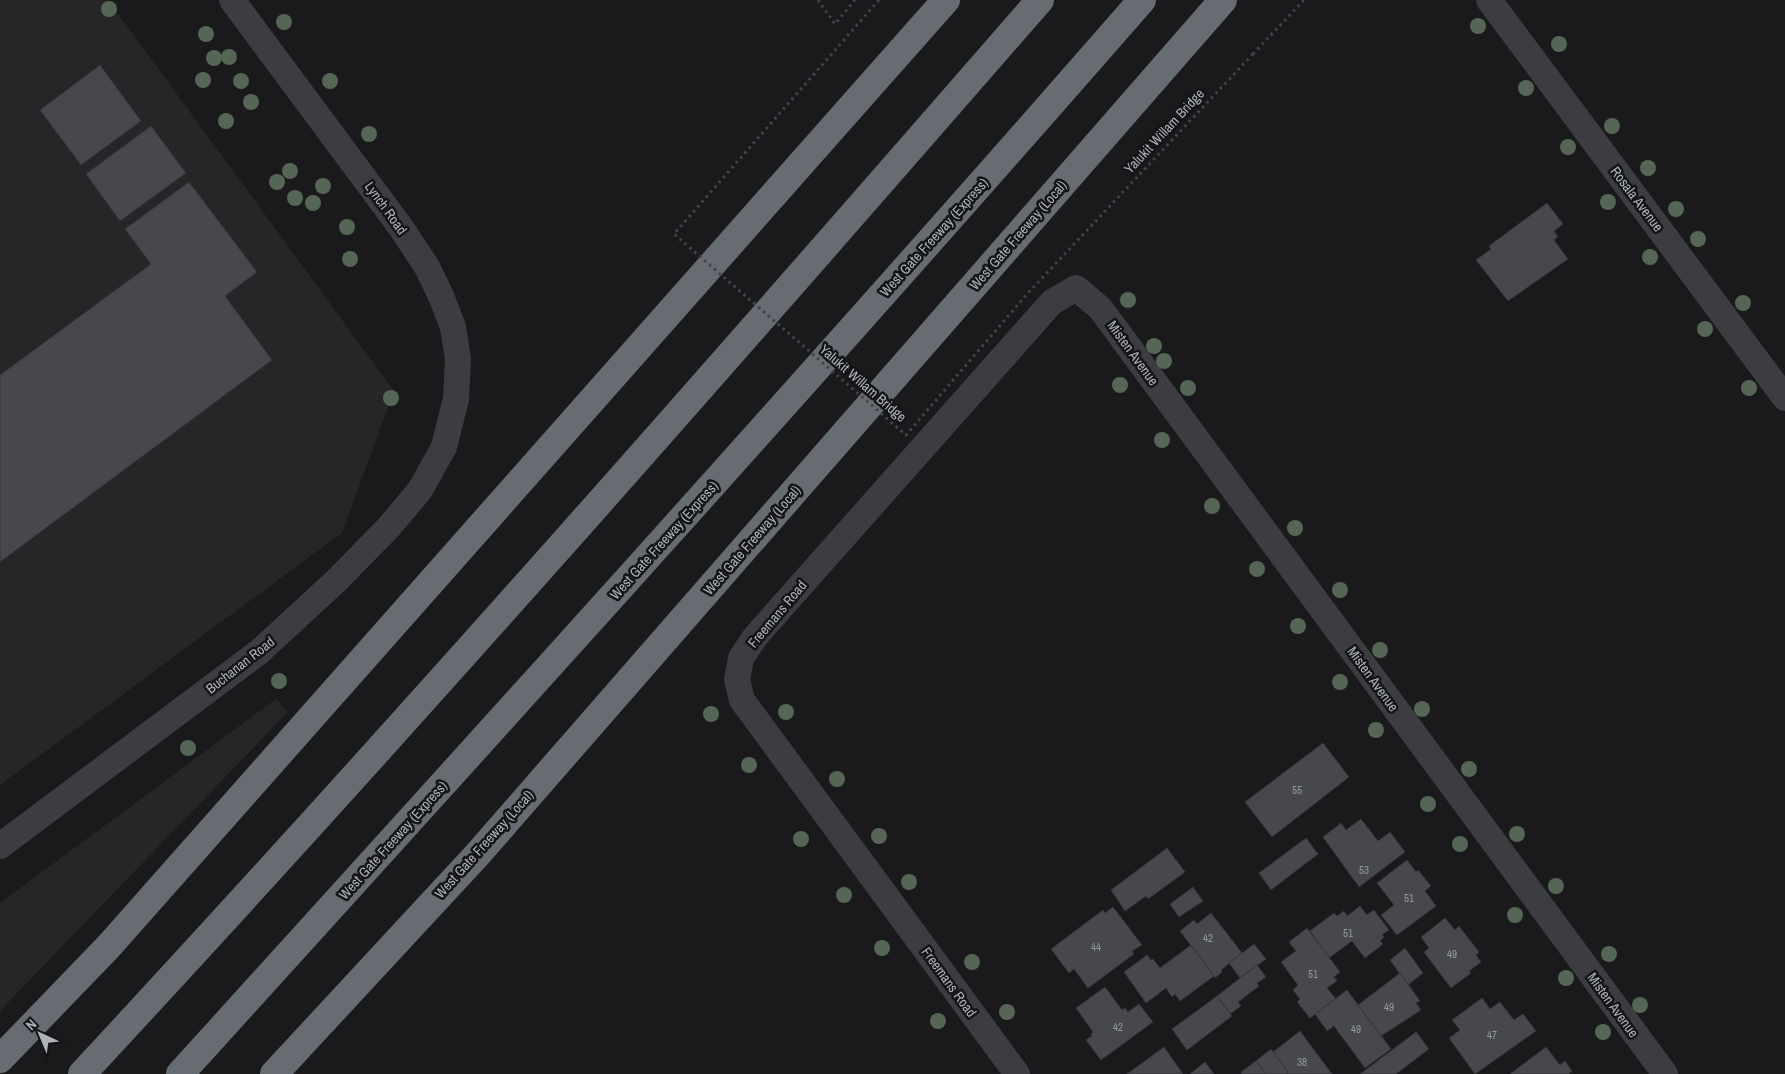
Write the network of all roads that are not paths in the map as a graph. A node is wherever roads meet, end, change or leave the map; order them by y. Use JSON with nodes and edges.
{"nodes":[{"id":1,"x":232,"y":0,"type":"edge"},
{"id":2,"x":946,"y":0,"type":"edge"},
{"id":3,"x":1040,"y":0,"type":"edge"},
{"id":4,"x":1142,"y":0,"type":"edge"},
{"id":5,"x":1223,"y":0,"type":"edge"},
{"id":6,"x":1490,"y":0,"type":"edge"},
{"id":7,"x":1076,"y":288,"type":"joint"},
{"id":8,"x":1785,"y":398,"type":"edge"},
{"id":9,"x":444,"y":446,"type":"joint"},
{"id":10,"x":0,"y":846,"type":"edge"},
{"id":11,"x":0,"y":1059,"type":"edge"},
{"id":12,"x":82,"y":1074,"type":"edge"},
{"id":13,"x":180,"y":1074,"type":"edge"},
{"id":14,"x":274,"y":1074,"type":"edge"},
{"id":15,"x":1017,"y":1074,"type":"edge"},
{"id":16,"x":1665,"y":1074,"type":"edge"}],
"edges":[{"from":1,"to":9,"type":"street","name":"Lynch Road"},
{"from":2,"to":11,"type":"highway"},
{"from":3,"to":12,"type":"highway"},
{"from":4,"to":13,"type":"highway","name":"West Gate Freeway (Express)"},
{"from":5,"to":14,"type":"highway","name":"West Gate Freeway (Local)"},
{"from":6,"to":8,"type":"street","name":"Rosala Avenue"},
{"from":7,"to":15,"type":"street","name":"Freemans Road"},
{"from":7,"to":16,"type":"street","name":"Misten Avenue"},
{"from":9,"to":10,"type":"street","name":"Buchanan Road"}]}
